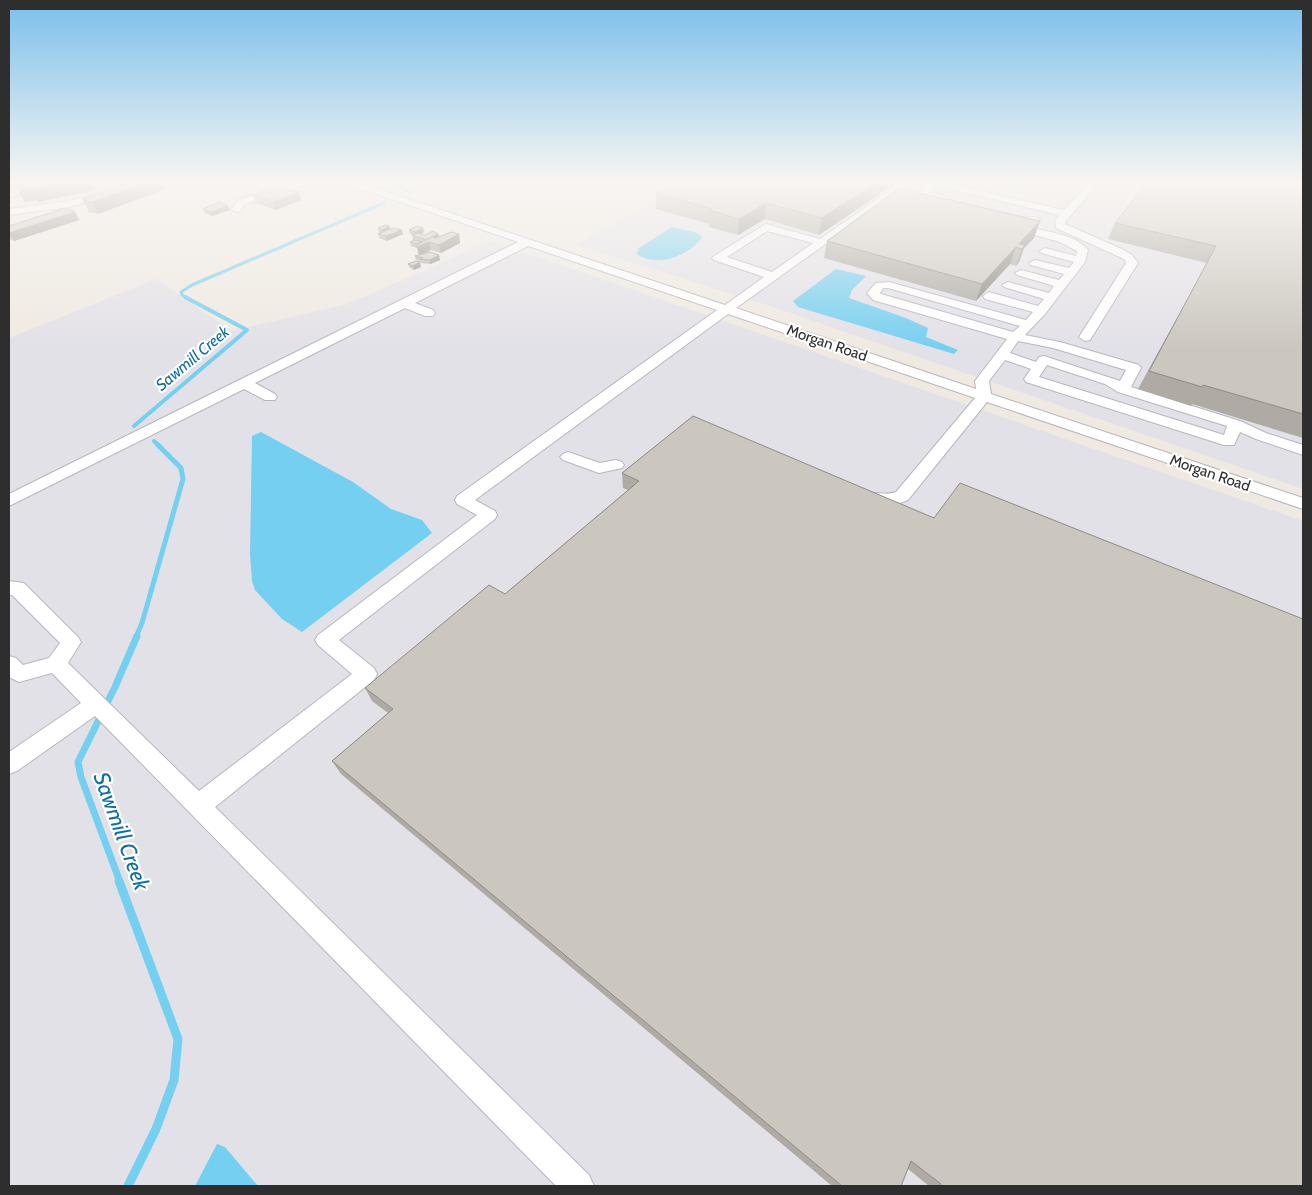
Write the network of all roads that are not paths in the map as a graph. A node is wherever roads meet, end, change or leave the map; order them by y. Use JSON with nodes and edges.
{"nodes":[{"id":1,"x":515,"y":238,"type":"edge"},
{"id":2,"x":750,"y":238,"type":"edge"},
{"id":3,"x":804,"y":238,"type":"edge"},
{"id":4,"x":826,"y":238,"type":"edge"},
{"id":5,"x":1060,"y":238,"type":"edge"},
{"id":6,"x":1087,"y":238,"type":"edge"},
{"id":7,"x":528,"y":242,"type":"junction"},
{"id":8,"x":820,"y":242,"type":"junction"},
{"id":9,"x":1045,"y":251,"type":"dead end"},
{"id":10,"x":1081,"y":260,"type":"junction"},
{"id":11,"x":1035,"y":263,"type":"dead end"},
{"id":12,"x":1071,"y":272,"type":"junction"},
{"id":13,"x":1021,"y":273,"type":"dead end"},
{"id":14,"x":773,"y":276,"type":"junction"},
{"id":15,"x":1062,"y":284,"type":"junction"},
{"id":16,"x":1008,"y":285,"type":"dead end"},
{"id":17,"x":989,"y":296,"type":"edge"},
{"id":18,"x":1051,"y":297,"type":"junction"},
{"id":19,"x":404,"y":303,"type":"junction"},
{"id":20,"x":728,"y":310,"type":"junction"},
{"id":21,"x":1040,"y":311,"type":"junction"},
{"id":22,"x":429,"y":313,"type":"dead end"},
{"id":23,"x":1029,"y":325,"type":"junction"},
{"id":24,"x":1015,"y":337,"type":"junction"},
{"id":25,"x":1085,"y":338,"type":"dead end"},
{"id":26,"x":1055,"y":345,"type":"junction"},
{"id":27,"x":1003,"y":355,"type":"junction"},
{"id":28,"x":1042,"y":363,"type":"junction"},
{"id":29,"x":244,"y":383,"type":"junction"},
{"id":30,"x":1123,"y":389,"type":"junction"},
{"id":31,"x":270,"y":397,"type":"dead end"},
{"id":32,"x":984,"y":397,"type":"junction"},
{"id":33,"x":1235,"y":424,"type":"junction"},
{"id":34,"x":1303,"y":450,"type":"edge"},
{"id":35,"x":568,"y":456,"type":"dead end"},
{"id":36,"x":616,"y":465,"type":"dead end"},
{"id":37,"x":873,"y":498,"type":"edge"},
{"id":38,"x":9,"y":501,"type":"edge"},
{"id":39,"x":1303,"y":504,"type":"edge"},
{"id":40,"x":9,"y":588,"type":"edge"},
{"id":41,"x":9,"y":664,"type":"edge"},
{"id":42,"x":56,"y":664,"type":"junction"},
{"id":43,"x":96,"y":704,"type":"junction"},
{"id":44,"x":9,"y":764,"type":"edge"},
{"id":45,"x":198,"y":806,"type":"junction"},
{"id":46,"x":578,"y":1186,"type":"edge"}],
"edges":[{"from":1,"to":7,"type":"street","name":"Morgan Road"},
{"from":2,"to":14,"type":"street"},
{"from":3,"to":8,"type":"street"},
{"from":4,"to":8,"type":"street"},
{"from":5,"to":10,"type":"lane"},
{"from":6,"to":25,"type":"street"},
{"from":7,"to":19,"type":"lane"},
{"from":7,"to":20,"type":"street","name":"Morgan Road"},
{"from":8,"to":14,"type":"street"},
{"from":9,"to":10,"type":"lane"},
{"from":10,"to":12,"type":"lane"},
{"from":11,"to":12,"type":"street"},
{"from":12,"to":15,"type":"lane"},
{"from":13,"to":15,"type":"lane"},
{"from":14,"to":20,"type":"street"},
{"from":15,"to":18,"type":"lane"},
{"from":16,"to":18,"type":"street"},
{"from":17,"to":21,"type":"street"},
{"from":18,"to":21,"type":"lane"},
{"from":19,"to":22,"type":"street"},
{"from":19,"to":29,"type":"lane"},
{"from":20,"to":32,"type":"street","name":"Morgan Road"},
{"from":20,"to":45,"type":"street"},
{"from":21,"to":23,"type":"lane"},
{"from":23,"to":24,"type":"lane"},
{"from":23,"to":24,"type":"street"},
{"from":24,"to":26,"type":"street"},
{"from":24,"to":27,"type":"lane"},
{"from":26,"to":28,"type":"street"},
{"from":26,"to":30,"type":"street"},
{"from":27,"to":28,"type":"street"},
{"from":27,"to":32,"type":"lane"},
{"from":28,"to":30,"type":"street"},
{"from":28,"to":33,"type":"street"},
{"from":29,"to":31,"type":"street"},
{"from":29,"to":38,"type":"lane"},
{"from":30,"to":33,"type":"street"},
{"from":32,"to":37,"type":"street"},
{"from":32,"to":39,"type":"street","name":"Morgan Road"},
{"from":33,"to":34,"type":"street"},
{"from":35,"to":36,"type":"lane"},
{"from":40,"to":42,"type":"street"},
{"from":41,"to":42,"type":"lane"},
{"from":42,"to":43,"type":"street"},
{"from":43,"to":44,"type":"street"},
{"from":43,"to":45,"type":"street"},
{"from":45,"to":46,"type":"street"}]}
